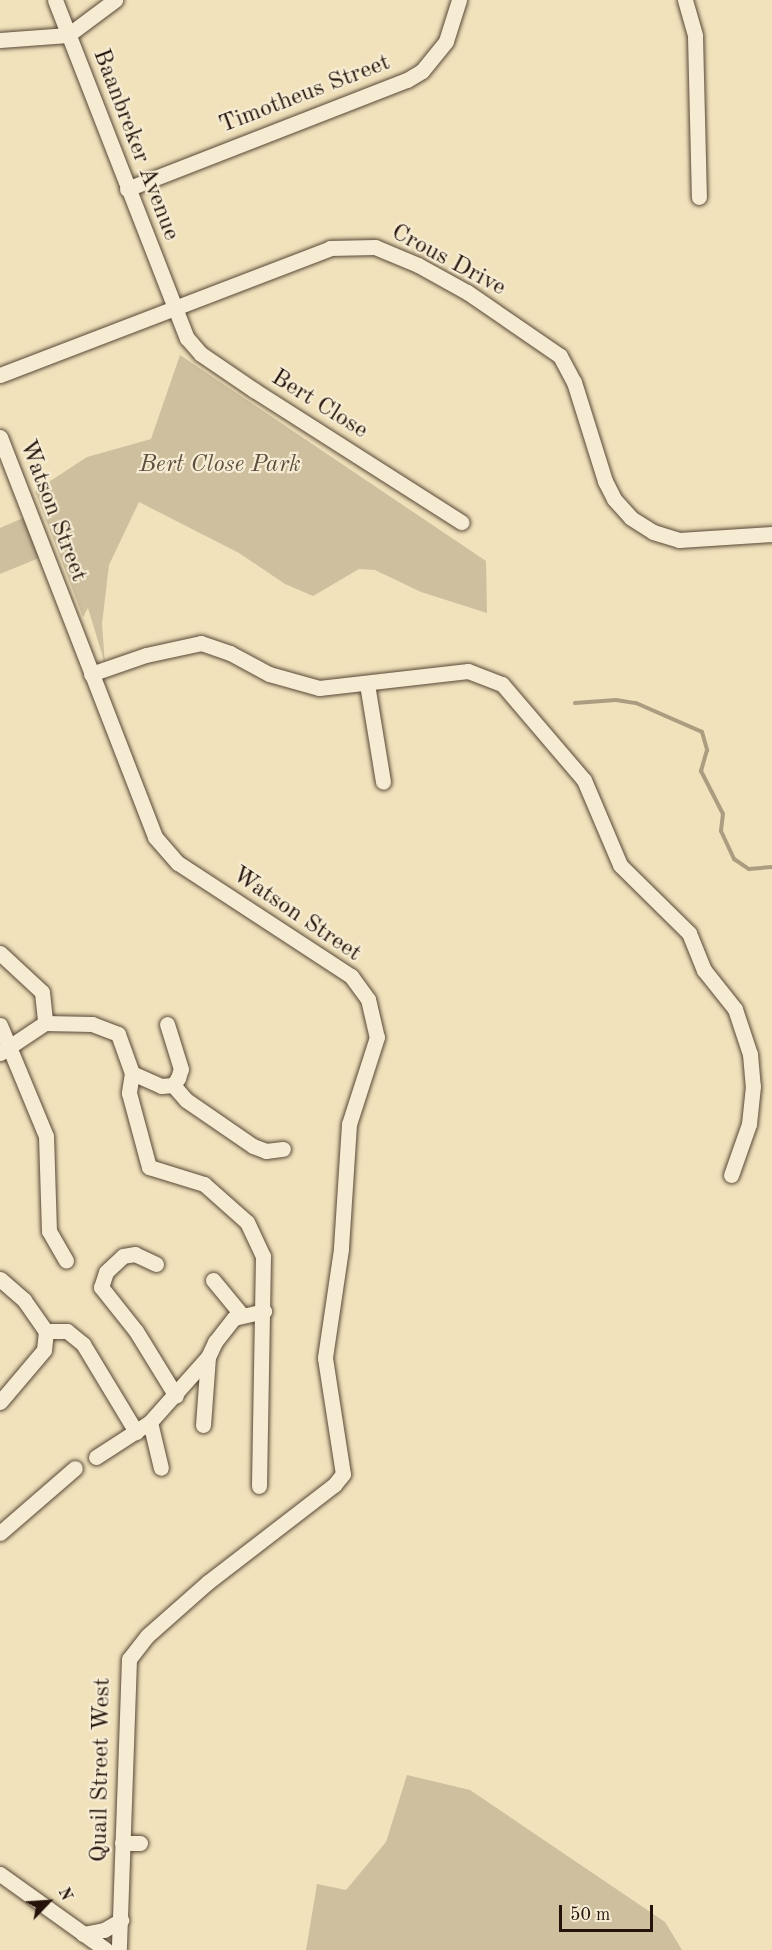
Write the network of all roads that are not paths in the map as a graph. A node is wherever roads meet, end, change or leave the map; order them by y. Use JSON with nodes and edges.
{"nodes":[{"id":1,"x":55,"y":0,"type":"edge"},
{"id":2,"x":115,"y":0,"type":"edge"},
{"id":3,"x":459,"y":0,"type":"edge"},
{"id":4,"x":685,"y":0,"type":"edge"},
{"id":5,"x":68,"y":35,"type":"junction"},
{"id":6,"x":0,"y":40,"type":"edge"},
{"id":7,"x":127,"y":189,"type":"junction"},
{"id":8,"x":699,"y":197,"type":"dead end"},
{"id":9,"x":174,"y":307,"type":"junction"},
{"id":10,"x":0,"y":375,"type":"edge"},
{"id":11,"x":0,"y":436,"type":"edge"},
{"id":12,"x":461,"y":522,"type":"dead end"},
{"id":13,"x":772,"y":534,"type":"edge"},
{"id":14,"x":91,"y":674,"type":"junction"},
{"id":15,"x":367,"y":684,"type":"junction"},
{"id":16,"x":383,"y":782,"type":"dead end"},
{"id":17,"x":0,"y":953,"type":"edge"},
{"id":18,"x":45,"y":1023,"type":"junction"},
{"id":19,"x":167,"y":1024,"type":"dead end"},
{"id":20,"x":0,"y":1025,"type":"edge"},
{"id":21,"x":5,"y":1048,"type":"edge"},
{"id":22,"x":132,"y":1073,"type":"junction"},
{"id":23,"x":173,"y":1085,"type":"junction"},
{"id":24,"x":283,"y":1149,"type":"dead end"},
{"id":25,"x":730,"y":1175,"type":"dead end"},
{"id":26,"x":66,"y":1261,"type":"dead end"},
{"id":27,"x":156,"y":1264,"type":"dead end"},
{"id":28,"x":0,"y":1279,"type":"edge"},
{"id":29,"x":213,"y":1280,"type":"dead end"},
{"id":30,"x":264,"y":1311,"type":"junction"},
{"id":31,"x":242,"y":1314,"type":"junction"},
{"id":32,"x":46,"y":1331,"type":"junction"},
{"id":33,"x":208,"y":1357,"type":"junction"},
{"id":34,"x":176,"y":1396,"type":"junction"},
{"id":35,"x":0,"y":1402,"type":"edge"},
{"id":36,"x":150,"y":1422,"type":"junction"},
{"id":37,"x":203,"y":1425,"type":"dead end"},
{"id":38,"x":136,"y":1432,"type":"junction"},
{"id":39,"x":96,"y":1457,"type":"dead end"},
{"id":40,"x":75,"y":1468,"type":"dead end"},
{"id":41,"x":161,"y":1468,"type":"dead end"},
{"id":42,"x":343,"y":1474,"type":"joint"},
{"id":43,"x":259,"y":1486,"type":"dead end"},
{"id":44,"x":0,"y":1533,"type":"edge"},
{"id":45,"x":122,"y":1843,"type":"junction"},
{"id":46,"x":140,"y":1843,"type":"dead end"},
{"id":47,"x":0,"y":1874,"type":"edge"},
{"id":48,"x":121,"y":1920,"type":"junction"},
{"id":49,"x":83,"y":1934,"type":"junction"},
{"id":50,"x":106,"y":1950,"type":"edge"},
{"id":51,"x":119,"y":1950,"type":"edge"}],
"edges":[{"from":1,"to":5,"type":"street","name":"Baanbreker Avenue"},
{"from":2,"to":5,"type":"street"},
{"from":3,"to":7,"type":"street","name":"Timotheus Street"},
{"from":4,"to":8,"type":"street"},
{"from":5,"to":6,"type":"street"},
{"from":5,"to":7,"type":"street","name":"Baanbreker Avenue"},
{"from":7,"to":9,"type":"street","name":"Baanbreker Avenue"},
{"from":9,"to":10,"type":"street","name":"Crous Drive"},
{"from":9,"to":12,"type":"street","name":"Bert Close"},
{"from":9,"to":13,"type":"street","name":"Crous Drive"},
{"from":11,"to":14,"type":"street","name":"Watson Street"},
{"from":14,"to":15,"type":"street"},
{"from":14,"to":42,"type":"street","name":"Watson Street"},
{"from":15,"to":16,"type":"street"},
{"from":15,"to":25,"type":"street"},
{"from":17,"to":18,"type":"street"},
{"from":18,"to":21,"type":"street"},
{"from":18,"to":22,"type":"street"},
{"from":19,"to":23,"type":"street"},
{"from":20,"to":21,"type":"street"},
{"from":21,"to":26,"type":"street"},
{"from":22,"to":23,"type":"street"},
{"from":22,"to":30,"type":"street"},
{"from":23,"to":24,"type":"street"},
{"from":27,"to":34,"type":"street"},
{"from":28,"to":32,"type":"street"},
{"from":29,"to":31,"type":"street"},
{"from":30,"to":31,"type":"street"},
{"from":30,"to":43,"type":"street"},
{"from":31,"to":33,"type":"street"},
{"from":32,"to":35,"type":"street"},
{"from":32,"to":38,"type":"street"},
{"from":33,"to":34,"type":"street"},
{"from":33,"to":37,"type":"street"},
{"from":34,"to":36,"type":"street"},
{"from":36,"to":38,"type":"street"},
{"from":36,"to":41,"type":"street"},
{"from":38,"to":39,"type":"street"},
{"from":40,"to":44,"type":"street"},
{"from":42,"to":45,"type":"street","name":"Quail Street West"},
{"from":45,"to":46,"type":"street"},
{"from":45,"to":48,"type":"street","name":"Quail Street West"},
{"from":47,"to":49,"type":"street"},
{"from":48,"to":49,"type":"street"},
{"from":48,"to":51,"type":"street","name":"Quail Street West"},
{"from":49,"to":50,"type":"street"}]}
